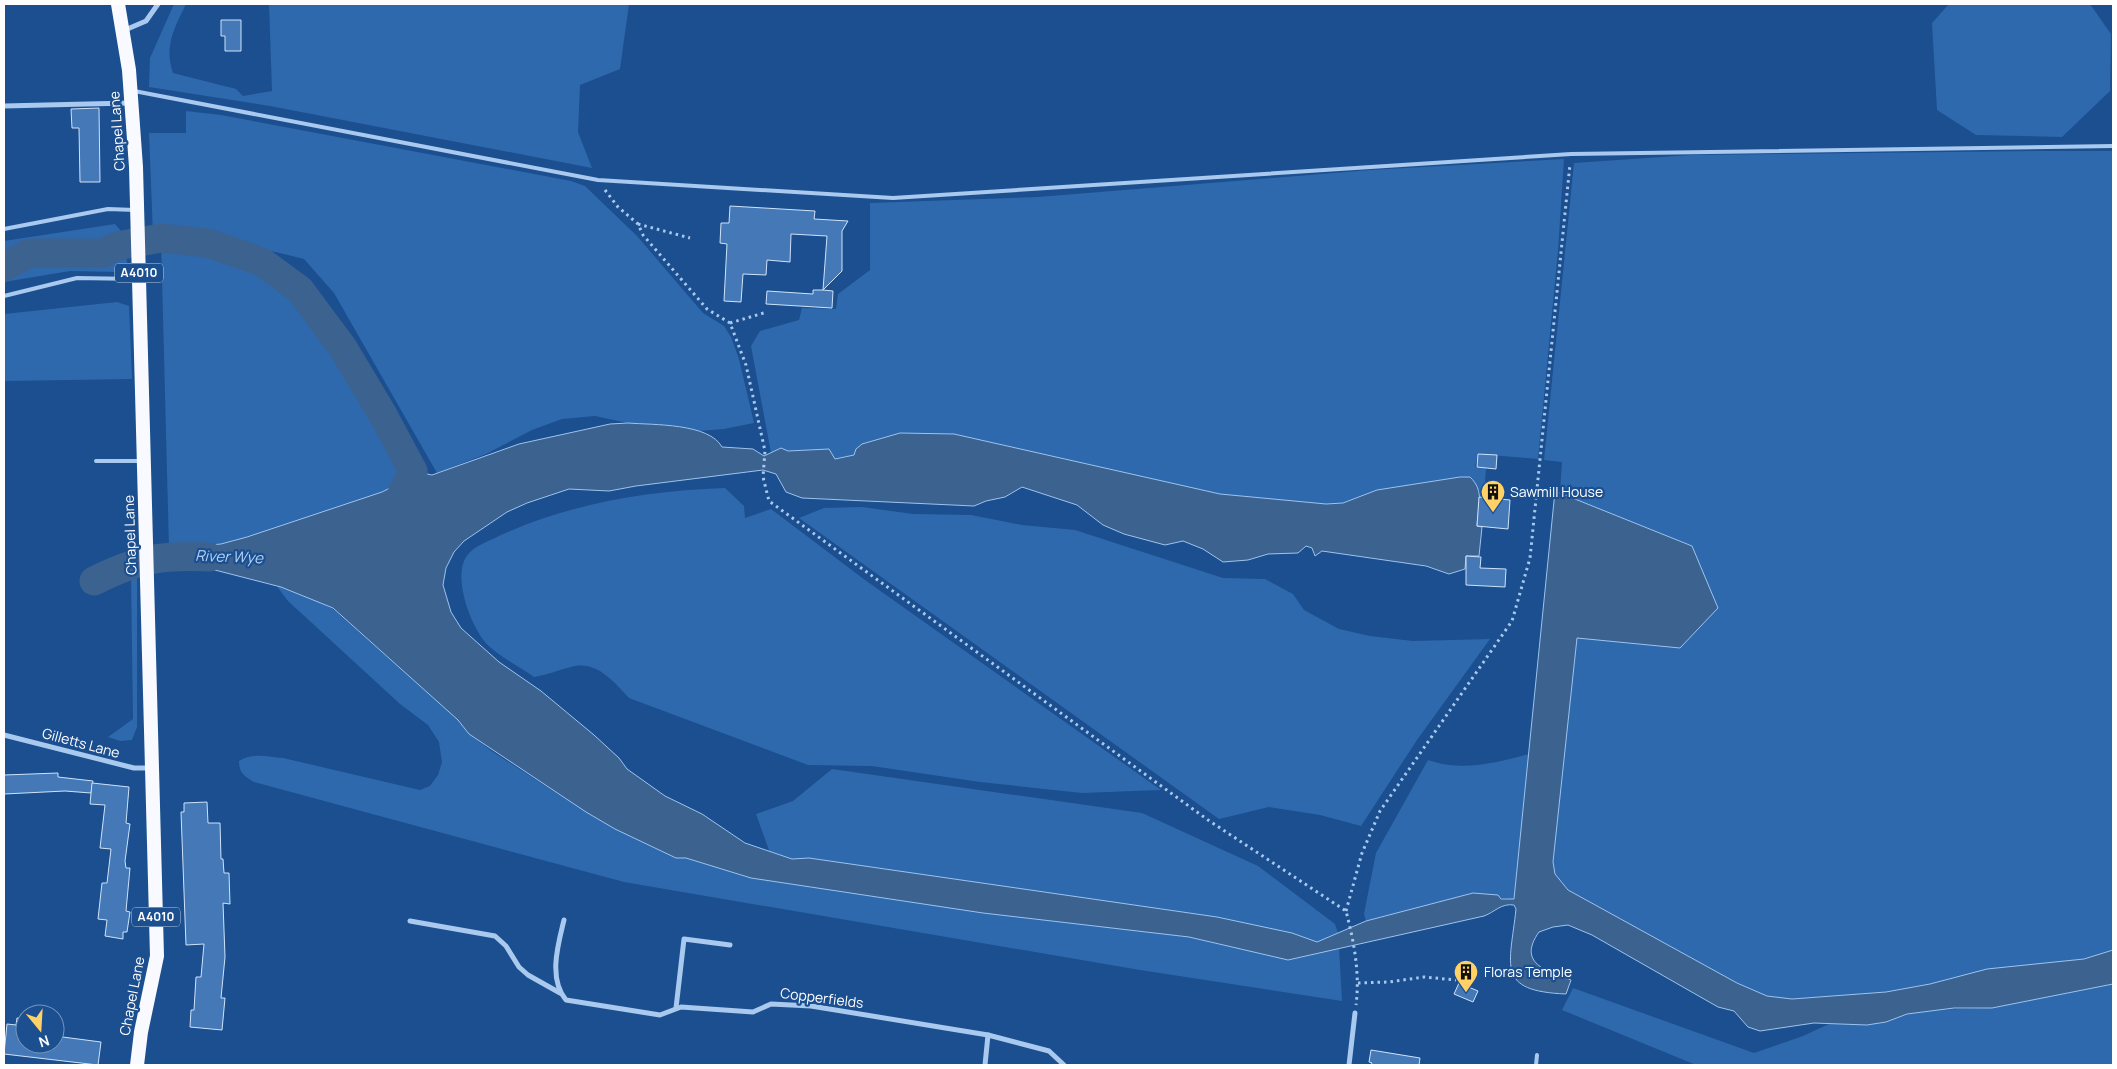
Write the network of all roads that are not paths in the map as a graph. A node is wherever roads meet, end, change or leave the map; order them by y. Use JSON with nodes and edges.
{"nodes":[{"id":1,"x":118,"y":4,"type":"edge"},
{"id":2,"x":158,"y":4,"type":"edge"},
{"id":3,"x":124,"y":31,"type":"junction"},
{"id":4,"x":132,"y":96,"type":"junction"},
{"id":5,"x":4,"y":106,"type":"edge"},
{"id":6,"x":2113,"y":146,"type":"edge"},
{"id":7,"x":137,"y":210,"type":"junction"},
{"id":8,"x":4,"y":229,"type":"edge"},
{"id":9,"x":139,"y":279,"type":"junction"},
{"id":10,"x":4,"y":296,"type":"edge"},
{"id":11,"x":96,"y":461,"type":"dead end"},
{"id":12,"x":144,"y":461,"type":"junction"},
{"id":13,"x":4,"y":735,"type":"edge"},
{"id":14,"x":153,"y":768,"type":"junction"},
{"id":15,"x":564,"y":920,"type":"dead end"},
{"id":16,"x":410,"y":922,"type":"dead end"},
{"id":17,"x":730,"y":945,"type":"dead end"},
{"id":18,"x":560,"y":993,"type":"junction"},
{"id":19,"x":676,"y":1008,"type":"junction"},
{"id":20,"x":1355,"y":1013,"type":"road end"},
{"id":21,"x":988,"y":1035,"type":"junction"},
{"id":22,"x":1536,"y":1055,"type":"dead end"},
{"id":23,"x":137,"y":1065,"type":"edge"},
{"id":24,"x":985,"y":1065,"type":"edge"},
{"id":25,"x":1064,"y":1065,"type":"edge"},
{"id":26,"x":1349,"y":1065,"type":"edge"},
{"id":27,"x":1536,"y":1065,"type":"edge"}],
"edges":[{"from":1,"to":3,"type":"highway","name":"Chapel Lane","number":"A4010"},
{"from":2,"to":3,"type":"street"},
{"from":3,"to":4,"type":"highway","name":"Chapel Lane","number":"A4010"},
{"from":4,"to":5,"type":"street"},
{"from":4,"to":6,"type":"lane"},
{"from":4,"to":7,"type":"highway","name":"Chapel Lane","number":"A4010"},
{"from":7,"to":8,"type":"lane"},
{"from":7,"to":9,"type":"highway","name":"Chapel Lane","number":"A4010"},
{"from":9,"to":10,"type":"lane"},
{"from":9,"to":12,"type":"highway","name":"Chapel Lane","number":"A4010"},
{"from":11,"to":12,"type":"lane"},
{"from":12,"to":14,"type":"highway","name":"Chapel Lane","number":"A4010"},
{"from":13,"to":14,"type":"street","name":"Gilletts Lane"},
{"from":14,"to":23,"type":"highway","name":"Chapel Lane","number":"A4010"},
{"from":15,"to":18,"type":"street"},
{"from":16,"to":18,"type":"street","name":"Copperfields"},
{"from":17,"to":19,"type":"street"},
{"from":18,"to":19,"type":"street","name":"Copperfields"},
{"from":19,"to":21,"type":"street","name":"Copperfields"},
{"from":20,"to":26,"type":"street"},
{"from":21,"to":24,"type":"street"},
{"from":21,"to":25,"type":"street","name":"Copperfields"},
{"from":22,"to":27,"type":"lane"}]}
